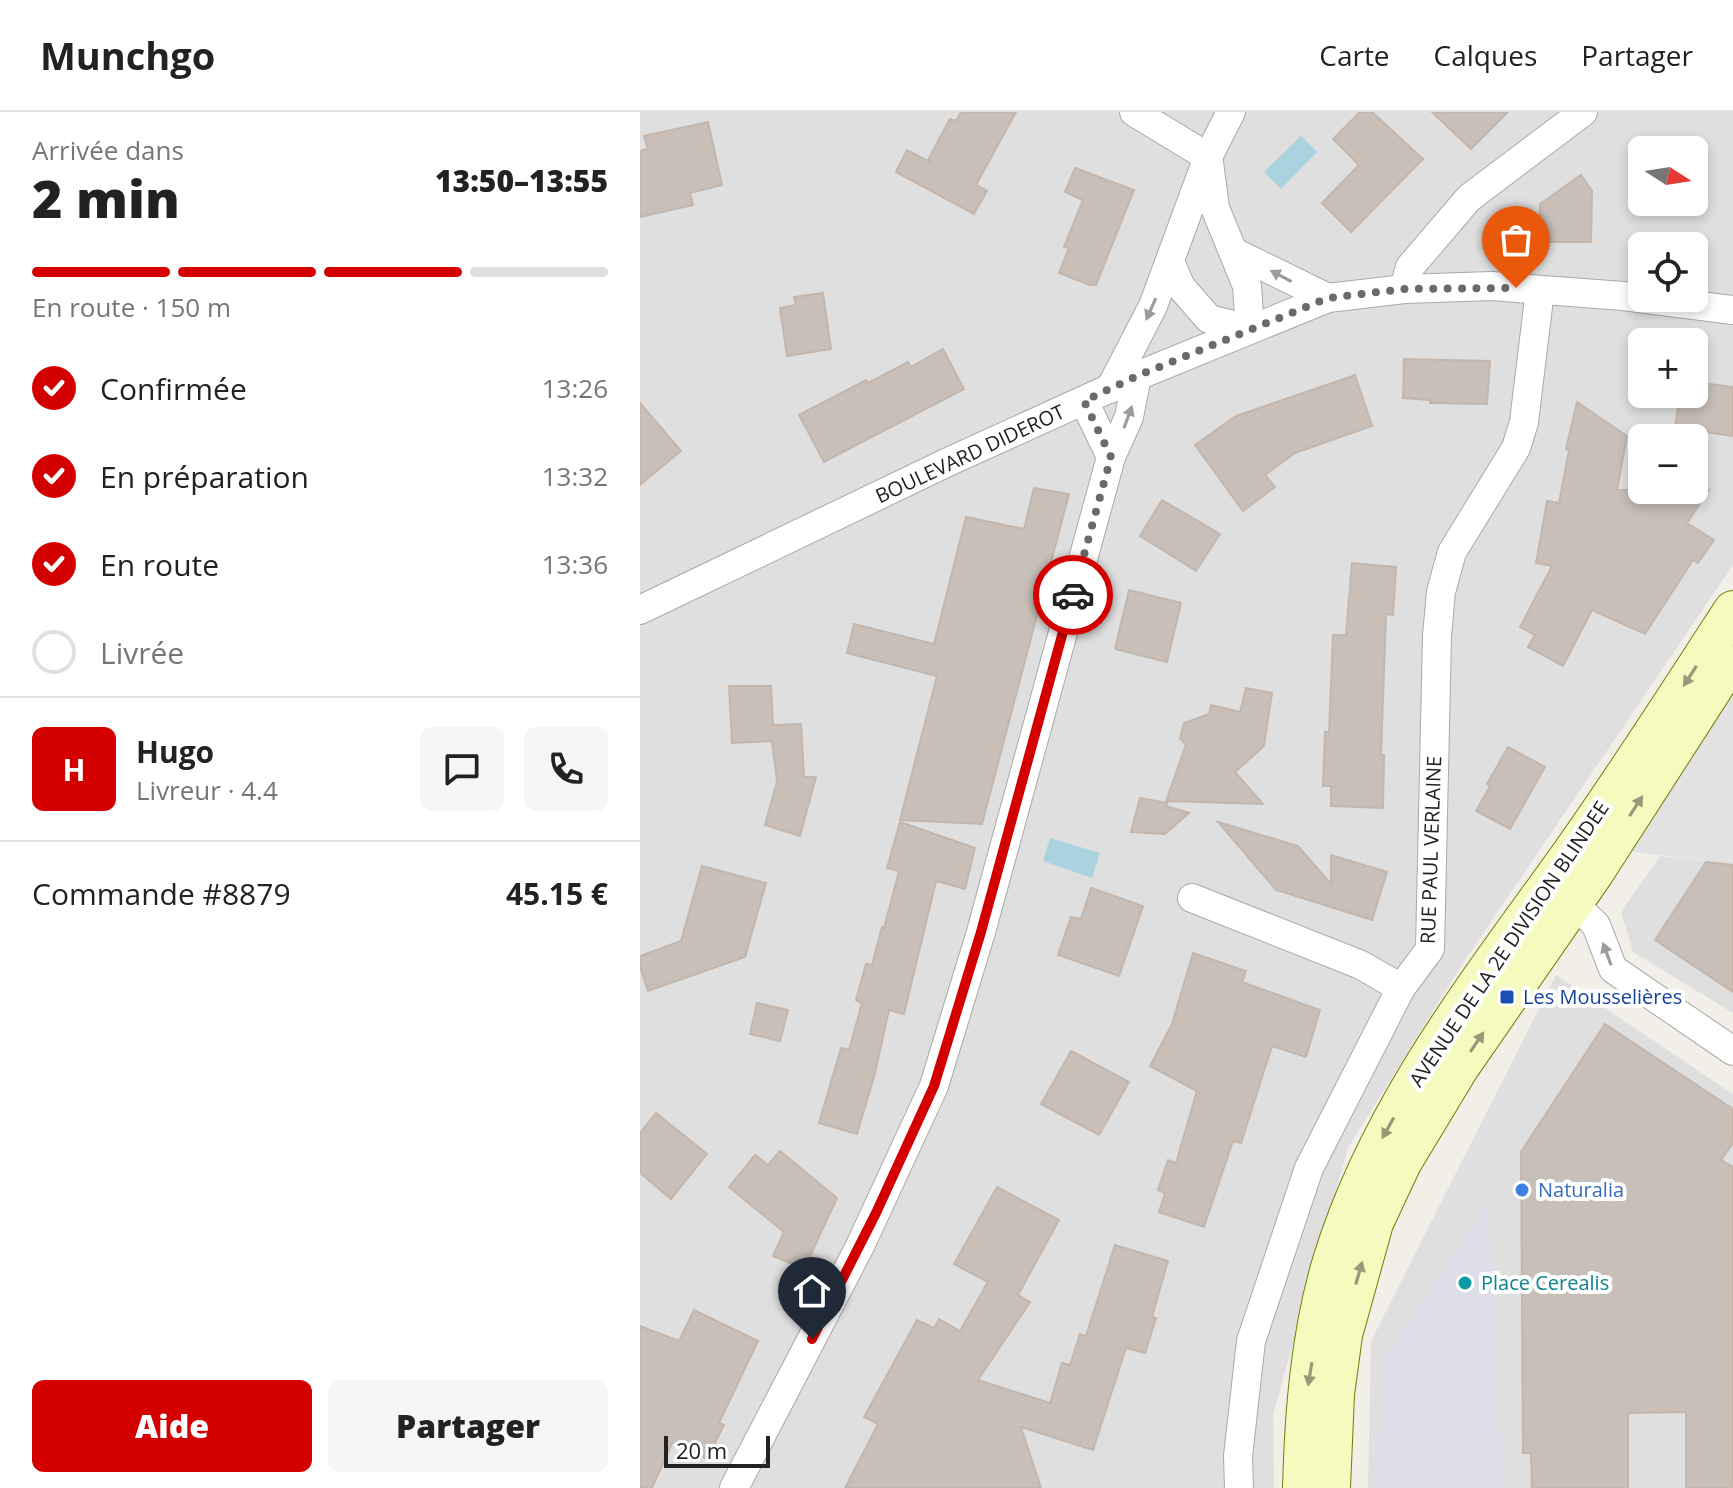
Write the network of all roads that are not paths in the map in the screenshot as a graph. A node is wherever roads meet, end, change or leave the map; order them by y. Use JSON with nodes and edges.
{"nodes":[{"id":1,"x":1134,"y":112,"type":"edge"},
{"id":2,"x":1231,"y":112,"type":"edge"},
{"id":3,"x":1583,"y":112,"type":"edge"},
{"id":4,"x":1208,"y":157,"type":"junction"},
{"id":5,"x":1234,"y":252,"type":"junction"},
{"id":6,"x":1170,"y":262,"type":"junction"},
{"id":7,"x":1404,"y":289,"type":"junction"},
{"id":8,"x":1540,"y":290,"type":"junction"},
{"id":9,"x":1328,"y":298,"type":"junction"},
{"id":10,"x":1733,"y":310,"type":"edge"},
{"id":11,"x":1250,"y":329,"type":"junction"},
{"id":12,"x":1137,"y":376,"type":"junction"},
{"id":13,"x":1110,"y":389,"type":"junction"},
{"id":14,"x":1084,"y":401,"type":"junction"},
{"id":15,"x":1111,"y":457,"type":"junction"},
{"id":16,"x":640,"y":610,"type":"edge"},
{"id":17,"x":1733,"y":610,"type":"edge"},
{"id":18,"x":1733,"y":659,"type":"edge"},
{"id":19,"x":1192,"y":898,"type":"dead end"},
{"id":20,"x":1573,"y":903,"type":"junction"},
{"id":21,"x":1401,"y":988,"type":"junction"},
{"id":22,"x":1733,"y":1051,"type":"edge"},
{"id":23,"x":734,"y":1488,"type":"edge"},
{"id":24,"x":1239,"y":1488,"type":"edge"},
{"id":25,"x":1302,"y":1488,"type":"edge"},
{"id":26,"x":1331,"y":1488,"type":"edge"}],
"edges":[{"from":1,"to":4,"type":"street"},
{"from":2,"to":4,"type":"street"},
{"from":3,"to":7,"type":"street"},
{"from":4,"to":5,"type":"street"},
{"from":4,"to":6,"type":"street"},
{"from":9,"to":5,"type":"street","one_way":true},
{"from":5,"to":11,"type":"street"},
{"from":6,"to":11,"type":"street"},
{"from":6,"to":13,"type":"street","one_way":true},
{"from":7,"to":8,"type":"street","name":"BOULEVARD DIDEROT"},
{"from":7,"to":9,"type":"street","name":"BOULEVARD DIDEROT"},
{"from":8,"to":10,"type":"street","name":"BOULEVARD DIDEROT"},
{"from":8,"to":21,"type":"street","name":"RUE PAUL VERLAINE"},
{"from":9,"to":11,"type":"street","name":"BOULEVARD DIDEROT"},
{"from":11,"to":12,"type":"street","name":"BOULEVARD DIDEROT"},
{"from":12,"to":13,"type":"street","name":"BOULEVARD DIDEROT"},
{"from":15,"to":12,"type":"street","one_way":true},
{"from":13,"to":14,"type":"street","name":"BOULEVARD DIDEROT"},
{"from":14,"to":15,"type":"street"},
{"from":14,"to":16,"type":"street","name":"BOULEVARD DIDEROT"},
{"from":15,"to":23,"type":"street"},
{"from":17,"to":25,"type":"main road","name":"AVENUE DE LA 2E DIVISION BLINDEE","one_way":true},
{"from":20,"to":18,"type":"main road","name":"AVENUE DE LA 2E DIVISION BLINDEE","one_way":true},
{"from":19,"to":21,"type":"street"},
{"from":22,"to":20,"type":"street","one_way":true},
{"from":26,"to":20,"type":"main road","name":"AVENUE DE LA 2E DIVISION BLINDEE","one_way":true},
{"from":21,"to":24,"type":"street","name":"RUE PAUL VERLAINE"}]}
